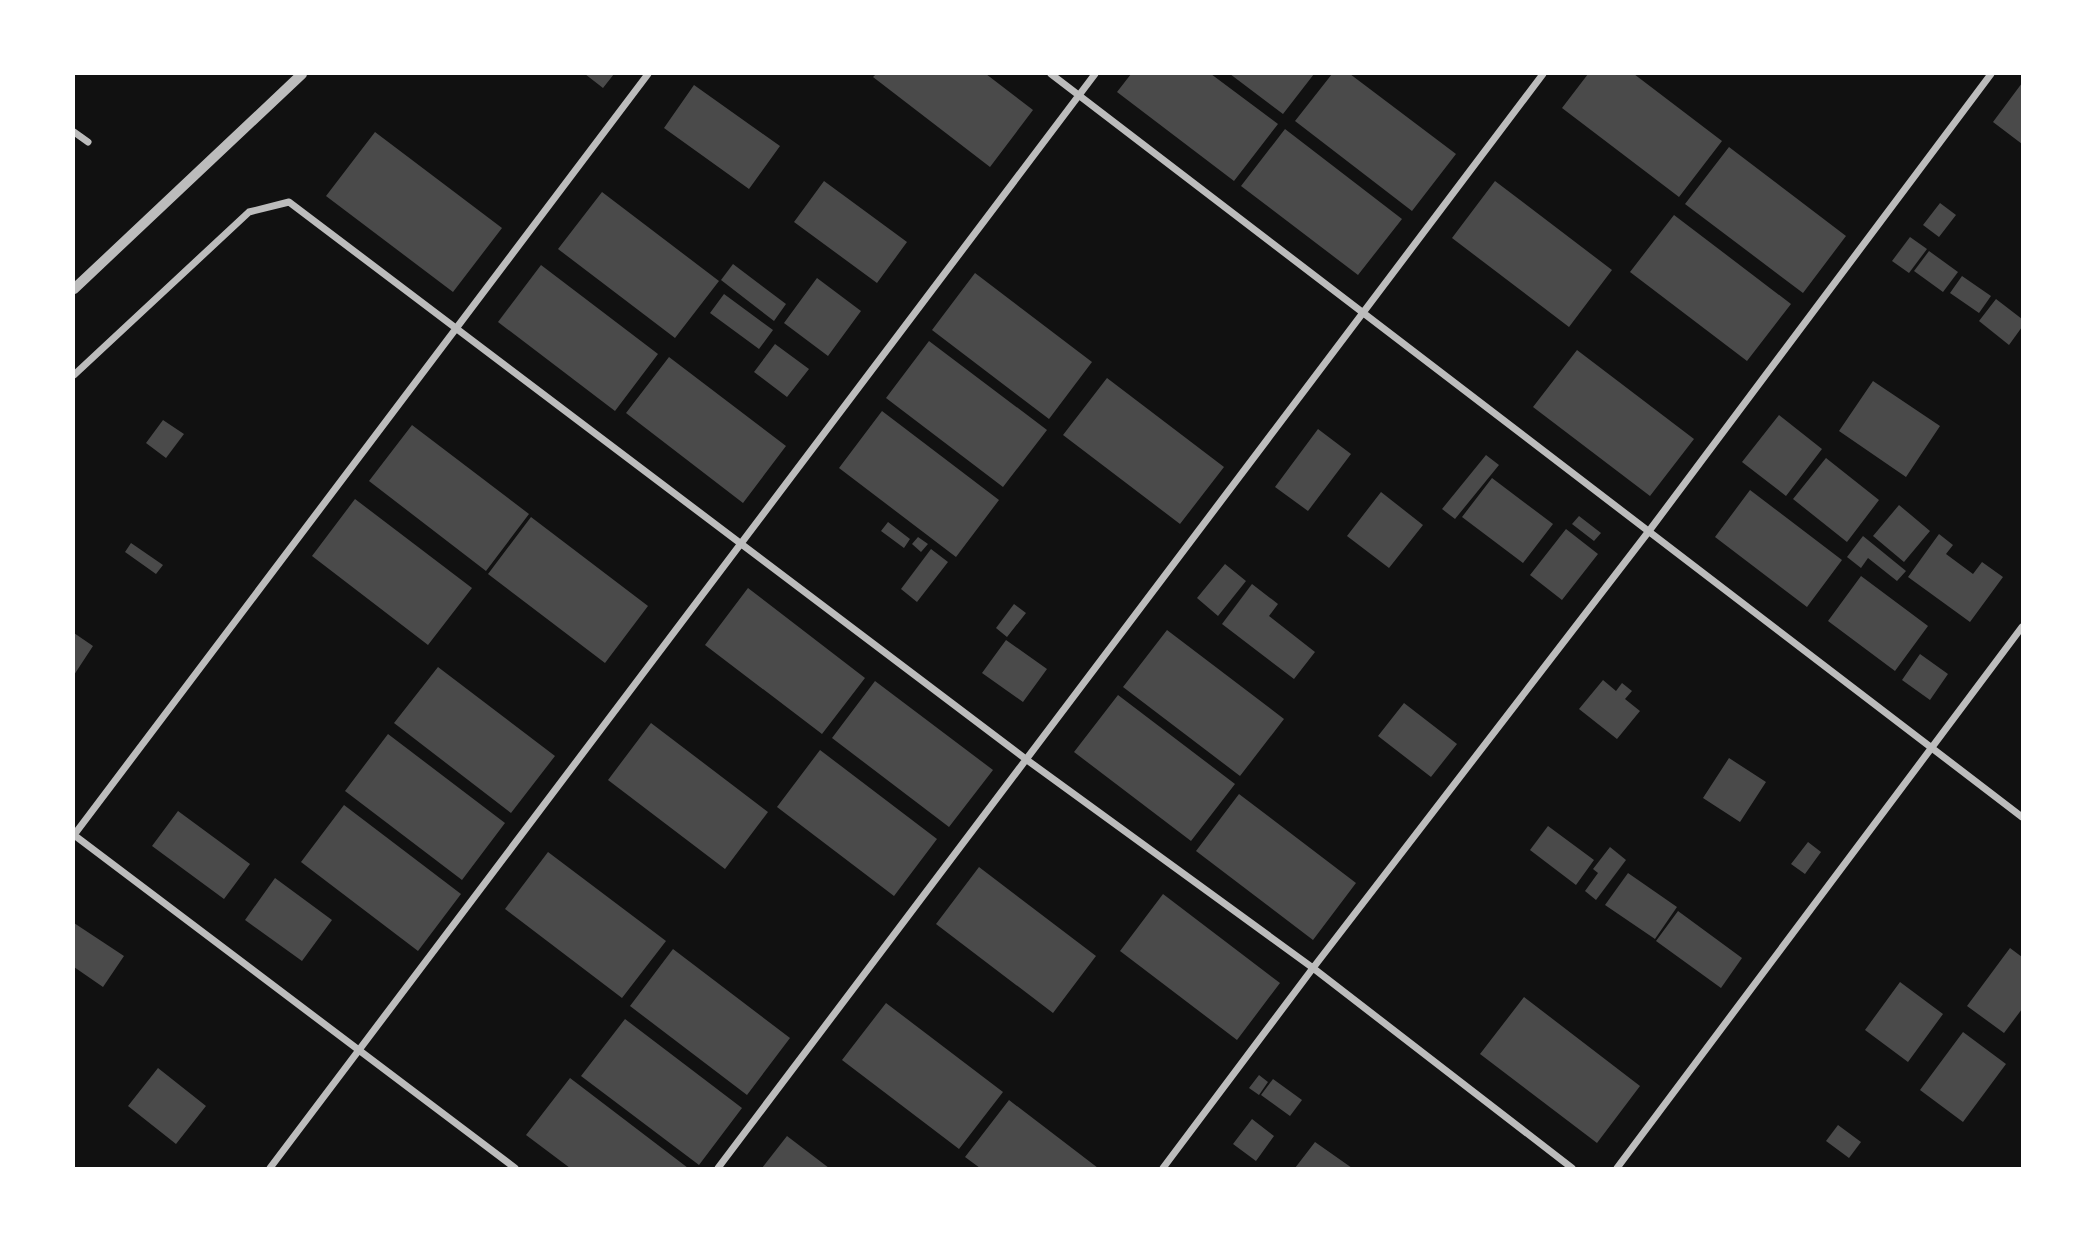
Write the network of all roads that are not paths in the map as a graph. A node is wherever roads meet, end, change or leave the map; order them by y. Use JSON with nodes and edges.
{"nodes":[{"id":1,"x":303,"y":74,"type":"edge"},
{"id":2,"x":648,"y":74,"type":"edge"},
{"id":3,"x":1051,"y":74,"type":"edge"},
{"id":4,"x":1095,"y":74,"type":"edge"},
{"id":5,"x":1543,"y":74,"type":"edge"},
{"id":6,"x":1990,"y":74,"type":"edge"},
{"id":7,"x":1079,"y":95,"type":"junction"},
{"id":8,"x":74,"y":132,"type":"edge"},
{"id":9,"x":88,"y":142,"type":"dead end"},
{"id":10,"x":74,"y":289,"type":"edge"},
{"id":11,"x":1363,"y":312,"type":"junction"},
{"id":12,"x":456,"y":328,"type":"junction"},
{"id":13,"x":74,"y":375,"type":"edge"},
{"id":14,"x":1649,"y":531,"type":"junction"},
{"id":15,"x":740,"y":545,"type":"junction"},
{"id":16,"x":2022,"y":627,"type":"edge"},
{"id":17,"x":1932,"y":748,"type":"junction"},
{"id":18,"x":1027,"y":760,"type":"junction"},
{"id":19,"x":2022,"y":817,"type":"edge"},
{"id":20,"x":74,"y":835,"type":"edge"},
{"id":21,"x":1313,"y":968,"type":"junction"},
{"id":22,"x":359,"y":1051,"type":"junction"},
{"id":23,"x":270,"y":1168,"type":"edge"},
{"id":24,"x":515,"y":1168,"type":"edge"},
{"id":25,"x":718,"y":1168,"type":"edge"},
{"id":26,"x":1163,"y":1168,"type":"edge"},
{"id":27,"x":1572,"y":1168,"type":"edge"},
{"id":28,"x":1617,"y":1168,"type":"edge"}],
"edges":[{"from":1,"to":10,"type":"street"},
{"from":2,"to":12,"type":"street"},
{"from":3,"to":7,"type":"street"},
{"from":4,"to":7,"type":"street"},
{"from":5,"to":11,"type":"street"},
{"from":6,"to":14,"type":"street"},
{"from":7,"to":11,"type":"street"},
{"from":7,"to":15,"type":"street"},
{"from":8,"to":9,"type":"street"},
{"from":11,"to":14,"type":"street"},
{"from":11,"to":18,"type":"street"},
{"from":12,"to":13,"type":"street"},
{"from":12,"to":15,"type":"street"},
{"from":12,"to":20,"type":"street"},
{"from":14,"to":17,"type":"street"},
{"from":14,"to":21,"type":"street"},
{"from":15,"to":18,"type":"street"},
{"from":15,"to":22,"type":"street"},
{"from":16,"to":17,"type":"street"},
{"from":17,"to":19,"type":"street"},
{"from":17,"to":28,"type":"street"},
{"from":18,"to":21,"type":"street"},
{"from":18,"to":25,"type":"street"},
{"from":20,"to":22,"type":"street"},
{"from":21,"to":26,"type":"street"},
{"from":21,"to":27,"type":"street"},
{"from":22,"to":23,"type":"street"},
{"from":22,"to":24,"type":"street"}]}
